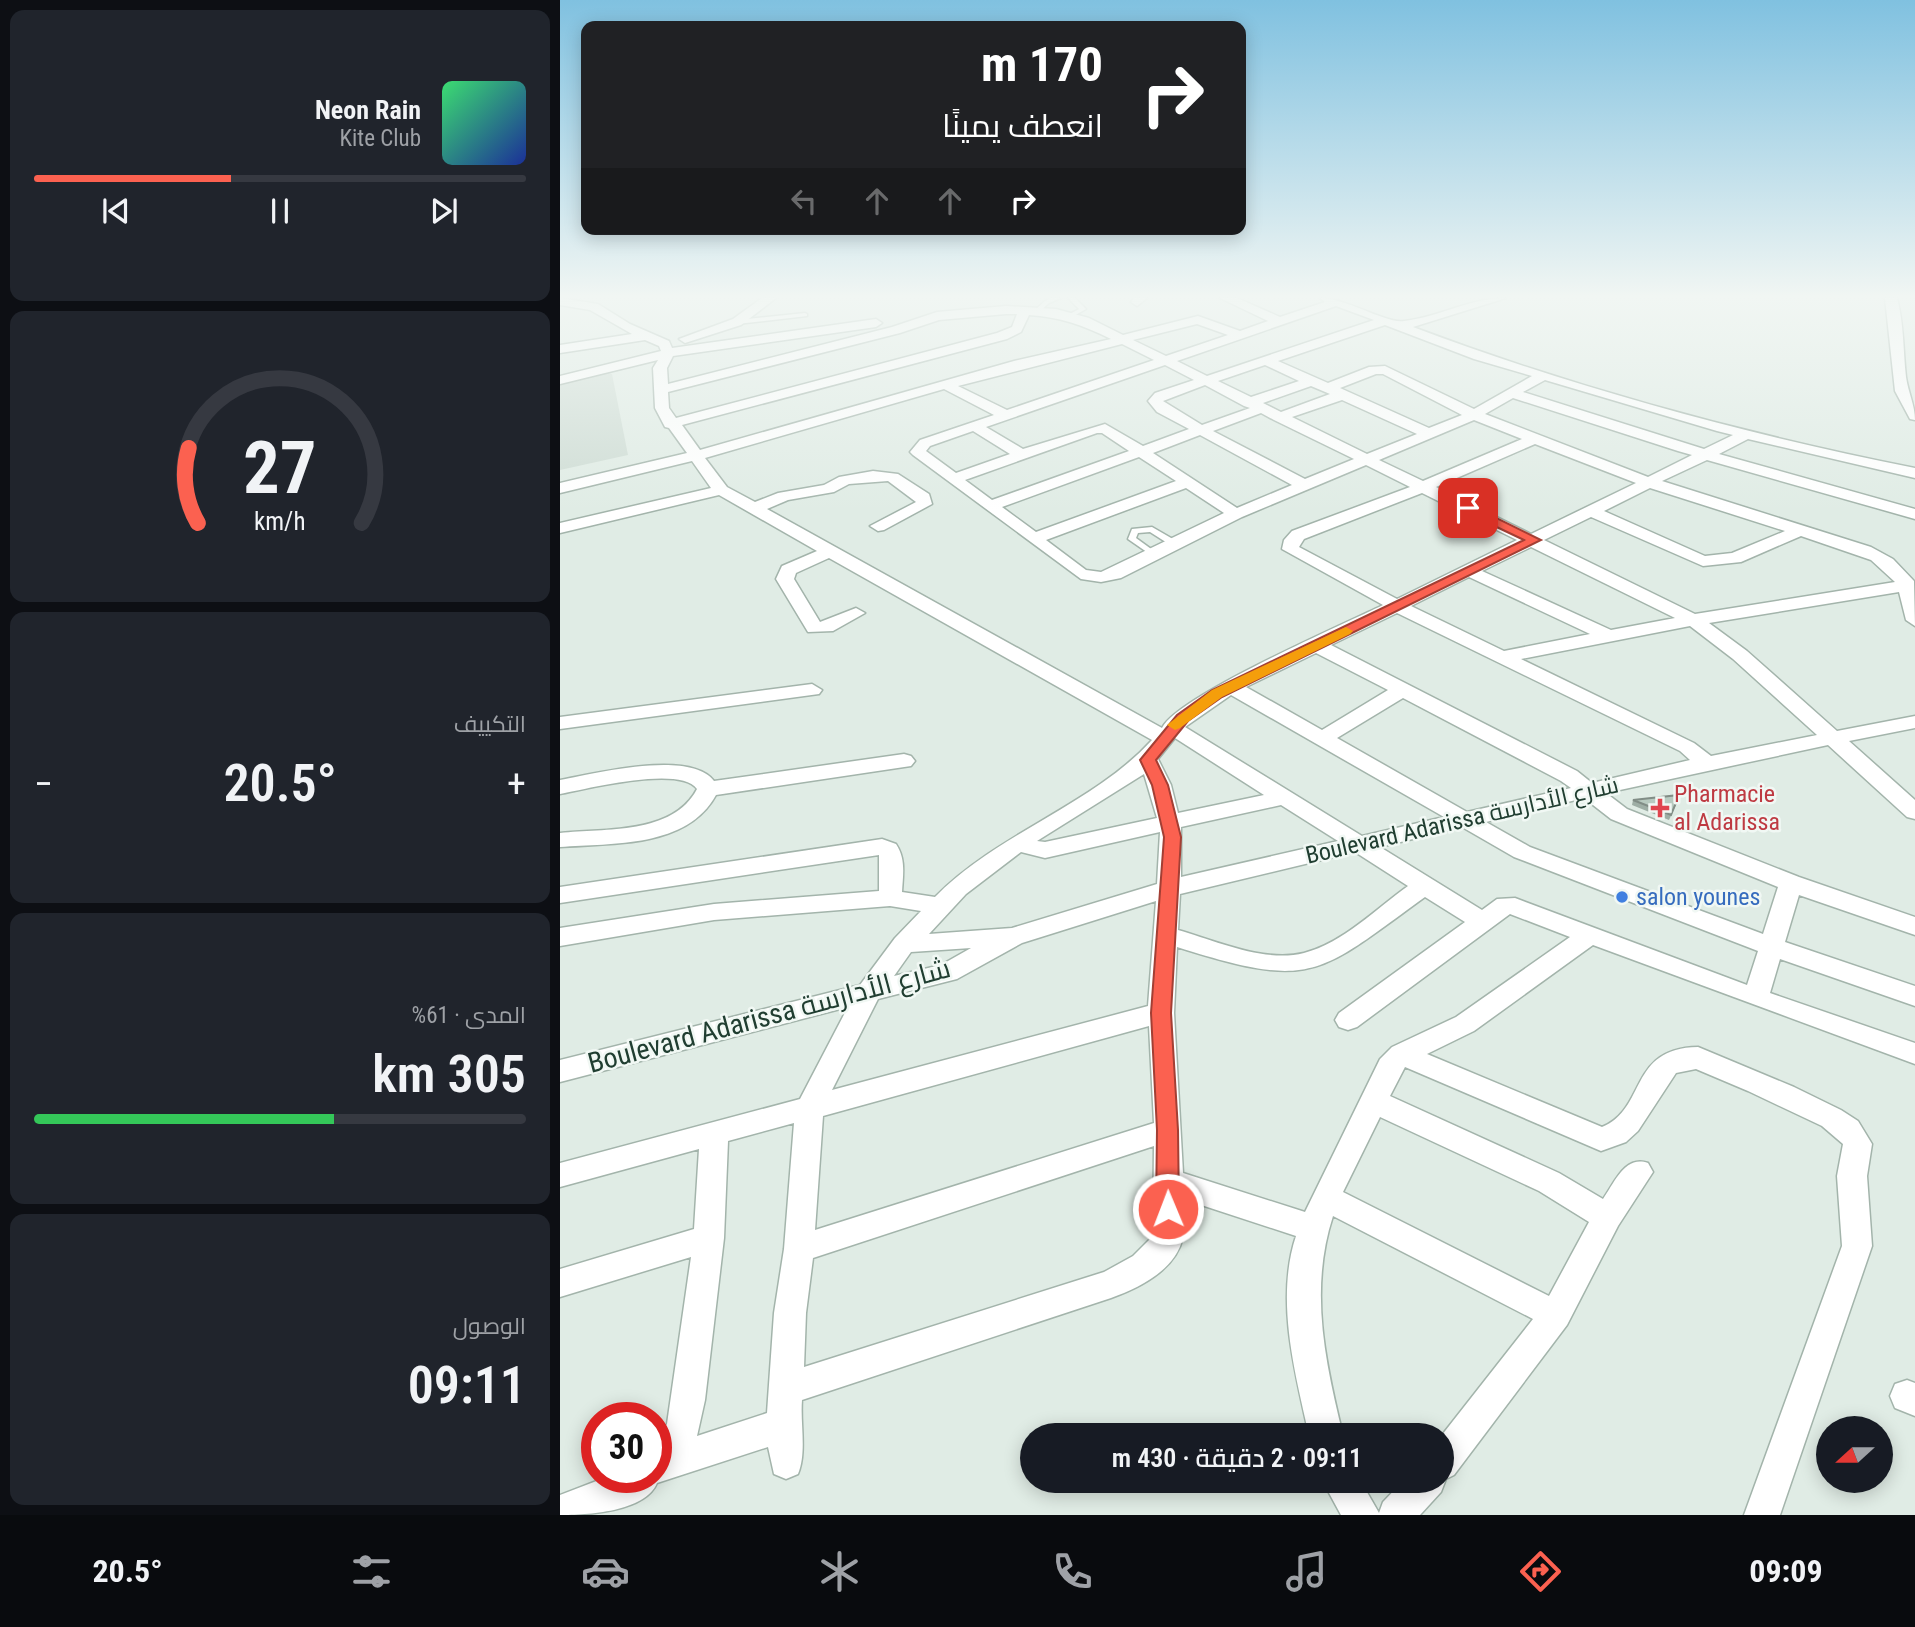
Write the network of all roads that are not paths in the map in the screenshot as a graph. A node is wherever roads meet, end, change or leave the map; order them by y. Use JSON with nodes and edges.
{"nodes":[{"id":1,"x":599,"y":369,"type":"edge"},
{"id":2,"x":660,"y":369,"type":"edge"},
{"id":3,"x":743,"y":369,"type":"edge"},
{"id":4,"x":874,"y":369,"type":"edge"},
{"id":5,"x":1007,"y":369,"type":"edge"},
{"id":6,"x":1142,"y":369,"type":"edge"},
{"id":7,"x":1182,"y":369,"type":"edge"},
{"id":8,"x":1245,"y":369,"type":"edge"},
{"id":9,"x":1284,"y":369,"type":"edge"},
{"id":10,"x":1524,"y":369,"type":"edge"},
{"id":11,"x":1899,"y":369,"type":"edge"},
{"id":12,"x":1543,"y":375,"type":"junction"},
{"id":13,"x":560,"y":380,"type":"edge"},
{"id":14,"x":1311,"y":381,"type":"junction"},
{"id":15,"x":1206,"y":382,"type":"junction"},
{"id":16,"x":946,"y":384,"type":"junction"},
{"id":17,"x":1328,"y":388,"type":"junction"},
{"id":18,"x":660,"y":390,"type":"junction"},
{"id":19,"x":1514,"y":394,"type":"junction"},
{"id":20,"x":1342,"y":395,"type":"junction"},
{"id":21,"x":1256,"y":405,"type":"junction"},
{"id":22,"x":1006,"y":415,"type":"junction"},
{"id":23,"x":1474,"y":415,"type":"junction"},
{"id":24,"x":1915,"y":416,"type":"edge"},
{"id":25,"x":1279,"y":417,"type":"junction"},
{"id":26,"x":670,"y":424,"type":"junction"},
{"id":27,"x":975,"y":426,"type":"junction"},
{"id":28,"x":1750,"y":429,"type":"junction"},
{"id":29,"x":1203,"y":431,"type":"junction"},
{"id":30,"x":1430,"y":434,"type":"junction"},
{"id":31,"x":1534,"y":439,"type":"junction"},
{"id":32,"x":1144,"y":452,"type":"junction"},
{"id":33,"x":1706,"y":454,"type":"junction"},
{"id":34,"x":1022,"y":455,"type":"junction"},
{"id":35,"x":694,"y":456,"type":"junction"},
{"id":36,"x":1367,"y":459,"type":"junction"},
{"id":37,"x":1915,"y":462,"type":"edge"},
{"id":38,"x":1915,"y":473,"type":"edge"},
{"id":39,"x":956,"y":478,"type":"junction"},
{"id":40,"x":1189,"y":482,"type":"junction"},
{"id":41,"x":1648,"y":482,"type":"junction"},
{"id":42,"x":1304,"y":485,"type":"junction"},
{"id":43,"x":1423,"y":487,"type":"junction"},
{"id":44,"x":560,"y":488,"type":"edge"},
{"id":45,"x":722,"y":490,"type":"junction"},
{"id":46,"x":993,"y":505,"type":"junction"},
{"id":47,"x":755,"y":508,"type":"junction"},
{"id":48,"x":1591,"y":511,"type":"junction"},
{"id":49,"x":1236,"y":514,"type":"junction"},
{"id":50,"x":1913,"y":519,"type":"edge"},
{"id":51,"x":878,"y":526,"type":"dead end"},
{"id":52,"x":560,"y":528,"type":"edge"},
{"id":53,"x":1801,"y":530,"type":"junction"},
{"id":54,"x":1035,"y":538,"type":"junction"},
{"id":55,"x":1535,"y":540,"type":"junction"},
{"id":56,"x":1175,"y":544,"type":"junction"},
{"id":57,"x":832,"y":550,"type":"junction"},
{"id":58,"x":1154,"y":554,"type":"junction"},
{"id":59,"x":1469,"y":571,"type":"junction"},
{"id":60,"x":1908,"y":585,"type":"junction"},
{"id":61,"x":1398,"y":606,"type":"junction"},
{"id":62,"x":856,"y":613,"type":"dead end"},
{"id":63,"x":1693,"y":620,"type":"junction"},
{"id":64,"x":1915,"y":620,"type":"edge"},
{"id":65,"x":1609,"y":636,"type":"junction"},
{"id":66,"x":1316,"y":645,"type":"junction"},
{"id":67,"x":1501,"y":657,"type":"junction"},
{"id":68,"x":1231,"y":687,"type":"junction"},
{"id":69,"x":812,"y":690,"type":"dead end"},
{"id":70,"x":1403,"y":690,"type":"junction"},
{"id":71,"x":1915,"y":722,"type":"edge"},
{"id":72,"x":560,"y":723,"type":"edge"},
{"id":73,"x":1168,"y":733,"type":"junction"},
{"id":74,"x":1323,"y":738,"type":"junction"},
{"id":75,"x":1832,"y":739,"type":"junction"},
{"id":76,"x":1148,"y":760,"type":"junction"},
{"id":77,"x":904,"y":761,"type":"dead end"},
{"id":78,"x":1707,"y":763,"type":"junction"},
{"id":79,"x":560,"y":787,"type":"edge"},
{"id":80,"x":708,"y":789,"type":"junction"},
{"id":81,"x":1586,"y":790,"type":"junction"},
{"id":82,"x":1285,"y":797,"type":"junction"},
{"id":83,"x":1915,"y":812,"type":"edge"},
{"id":84,"x":1460,"y":819,"type":"junction"},
{"id":85,"x":1170,"y":823,"type":"junction"},
{"id":86,"x":560,"y":840,"type":"edge"},
{"id":87,"x":1019,"y":842,"type":"junction"},
{"id":88,"x":1358,"y":844,"type":"junction"},
{"id":89,"x":1791,"y":883,"type":"junction"},
{"id":90,"x":1423,"y":887,"type":"junction"},
{"id":91,"x":1170,"y":888,"type":"junction"},
{"id":92,"x":560,"y":895,"type":"edge"},
{"id":93,"x":890,"y":898,"type":"junction"},
{"id":94,"x":939,"y":906,"type":"junction"},
{"id":95,"x":1483,"y":922,"type":"junction"},
{"id":96,"x":1915,"y":926,"type":"edge"},
{"id":97,"x":1165,"y":935,"type":"junction"},
{"id":98,"x":1590,"y":935,"type":"junction"},
{"id":99,"x":560,"y":937,"type":"edge"},
{"id":100,"x":1013,"y":937,"type":"junction"},
{"id":101,"x":904,"y":944,"type":"junction"},
{"id":102,"x":1772,"y":947,"type":"junction"},
{"id":103,"x":870,"y":990,"type":"junction"},
{"id":104,"x":1915,"y":996,"type":"edge"},
{"id":105,"x":1756,"y":998,"type":"junction"},
{"id":106,"x":1161,"y":1013,"type":"junction"},
{"id":107,"x":1348,"y":1020,"type":"dead end"},
{"id":108,"x":1401,"y":1054,"type":"junction"},
{"id":109,"x":1915,"y":1054,"type":"edge"},
{"id":110,"x":560,"y":1071,"type":"edge"},
{"id":111,"x":1375,"y":1102,"type":"junction"},
{"id":112,"x":809,"y":1109,"type":"junction"},
{"id":113,"x":1168,"y":1130,"type":"junction"},
{"id":114,"x":714,"y":1132,"type":"junction"},
{"id":115,"x":1638,"y":1172,"type":"dead end"},
{"id":116,"x":560,"y":1175,"type":"edge"},
{"id":117,"x":1167,"y":1181,"type":"junction"},
{"id":118,"x":1326,"y":1198,"type":"junction"},
{"id":119,"x":1607,"y":1217,"type":"junction"},
{"id":120,"x":1315,"y":1229,"type":"junction"},
{"id":121,"x":709,"y":1238,"type":"junction"},
{"id":122,"x":799,"y":1248,"type":"junction"},
{"id":123,"x":560,"y":1283,"type":"edge"},
{"id":124,"x":1556,"y":1315,"type":"junction"},
{"id":125,"x":786,"y":1389,"type":"junction"},
{"id":126,"x":1323,"y":1423,"type":"edge"},
{"id":127,"x":783,"y":1425,"type":"junction"},
{"id":128,"x":1454,"y":1447,"type":"edge"},
{"id":129,"x":672,"y":1448,"type":"edge"},
{"id":130,"x":672,"y":1461,"type":"edge"},
{"id":131,"x":786,"y":1462,"type":"dead end"},
{"id":132,"x":611,"y":1493,"type":"edge"},
{"id":133,"x":1348,"y":1493,"type":"edge"},
{"id":134,"x":1417,"y":1493,"type":"edge"},
{"id":135,"x":560,"y":1513,"type":"edge"},
{"id":136,"x":1362,"y":1515,"type":"edge"},
{"id":137,"x":1396,"y":1515,"type":"edge"},
{"id":138,"x":1762,"y":1515,"type":"edge"}],
"edges":[{"from":1,"to":13,"type":"street"},
{"from":2,"to":18,"type":"street"},
{"from":3,"to":18,"type":"street"},
{"from":4,"to":26,"type":"street"},
{"from":5,"to":16,"type":"street"},
{"from":6,"to":22,"type":"street"},
{"from":7,"to":15,"type":"street"},
{"from":8,"to":15,"type":"street"},
{"from":9,"to":14,"type":"street"},
{"from":10,"to":12,"type":"street"},
{"from":11,"to":24,"type":"street"},
{"from":12,"to":19,"type":"street"},
{"from":12,"to":28,"type":"street"},
{"from":14,"to":17,"type":"street"},
{"from":14,"to":21,"type":"street"},
{"from":15,"to":21,"type":"street"},
{"from":15,"to":29,"type":"street"},
{"from":16,"to":22,"type":"street"},
{"from":16,"to":35,"type":"street"},
{"from":17,"to":20,"type":"street"},
{"from":17,"to":23,"type":"street"},
{"from":18,"to":26,"type":"street"},
{"from":19,"to":23,"type":"street"},
{"from":19,"to":33,"type":"street"},
{"from":20,"to":25,"type":"street"},
{"from":20,"to":30,"type":"street"},
{"from":21,"to":25,"type":"street"},
{"from":21,"to":29,"type":"street"},
{"from":22,"to":27,"type":"street"},
{"from":23,"to":30,"type":"street"},
{"from":23,"to":31,"type":"street"},
{"from":25,"to":36,"type":"street"},
{"from":26,"to":35,"type":"street"},
{"from":27,"to":34,"type":"street"},
{"from":27,"to":39,"type":"street"},
{"from":28,"to":33,"type":"street"},
{"from":28,"to":37,"type":"street"},
{"from":28,"to":38,"type":"street"},
{"from":29,"to":32,"type":"street"},
{"from":29,"to":42,"type":"street"},
{"from":30,"to":36,"type":"street"},
{"from":31,"to":41,"type":"street"},
{"from":31,"to":43,"type":"street"},
{"from":32,"to":34,"type":"street"},
{"from":32,"to":40,"type":"street"},
{"from":32,"to":46,"type":"street"},
{"from":33,"to":41,"type":"street"},
{"from":33,"to":50,"type":"street"},
{"from":34,"to":39,"type":"street"},
{"from":35,"to":44,"type":"street"},
{"from":35,"to":45,"type":"street"},
{"from":36,"to":42,"type":"street"},
{"from":36,"to":43,"type":"street"},
{"from":39,"to":46,"type":"street"},
{"from":40,"to":49,"type":"street"},
{"from":40,"to":54,"type":"street"},
{"from":41,"to":48,"type":"street"},
{"from":41,"to":53,"type":"street"},
{"from":42,"to":49,"type":"street"},
{"from":43,"to":55,"type":"street"},
{"from":43,"to":61,"type":"street"},
{"from":45,"to":47,"type":"street"},
{"from":45,"to":52,"type":"street"},
{"from":46,"to":54,"type":"street"},
{"from":47,"to":51,"type":"street"},
{"from":47,"to":57,"type":"street"},
{"from":48,"to":53,"type":"street"},
{"from":48,"to":55,"type":"street"},
{"from":49,"to":56,"type":"street"},
{"from":53,"to":60,"type":"street"},
{"from":54,"to":58,"type":"street"},
{"from":55,"to":59,"type":"street"},
{"from":55,"to":63,"type":"street"},
{"from":56,"to":58,"type":"street"},
{"from":56,"to":58,"type":"lane"},
{"from":57,"to":62,"type":"street"},
{"from":57,"to":73,"type":"street"},
{"from":59,"to":61,"type":"street"},
{"from":59,"to":65,"type":"street"},
{"from":60,"to":63,"type":"street"},
{"from":60,"to":64,"type":"street"},
{"from":61,"to":66,"type":"street"},
{"from":61,"to":67,"type":"street"},
{"from":63,"to":65,"type":"street"},
{"from":63,"to":75,"type":"street"},
{"from":65,"to":67,"type":"street"},
{"from":66,"to":68,"type":"street"},
{"from":66,"to":70,"type":"street"},
{"from":67,"to":78,"type":"street"},
{"from":68,"to":73,"type":"street"},
{"from":68,"to":74,"type":"street"},
{"from":69,"to":72,"type":"street"},
{"from":70,"to":74,"type":"street"},
{"from":70,"to":81,"type":"street"},
{"from":71,"to":75,"type":"street","name":"Boulevard Adarissa شارع الأدارسة"},
{"from":73,"to":76,"type":"street"},
{"from":73,"to":82,"type":"street"},
{"from":74,"to":84,"type":"street"},
{"from":75,"to":78,"type":"street","name":"Boulevard Adarissa شارع الأدارسة"},
{"from":75,"to":83,"type":"street"},
{"from":76,"to":85,"type":"street"},
{"from":76,"to":87,"type":"street"},
{"from":77,"to":80,"type":"street"},
{"from":78,"to":81,"type":"street","name":"Boulevard Adarissa شارع الأدارسة"},
{"from":79,"to":80,"type":"street"},
{"from":80,"to":86,"type":"street"},
{"from":81,"to":84,"type":"street","name":"Boulevard Adarissa شارع الأدارسة"},
{"from":81,"to":89,"type":"street"},
{"from":82,"to":85,"type":"street"},
{"from":82,"to":88,"type":"street"},
{"from":84,"to":88,"type":"street","name":"Boulevard Adarissa شارع الأدارسة"},
{"from":84,"to":102,"type":"street"},
{"from":85,"to":87,"type":"street"},
{"from":85,"to":91,"type":"street"},
{"from":87,"to":94,"type":"street"},
{"from":88,"to":90,"type":"street"},
{"from":88,"to":91,"type":"street","name":"Boulevard Adarissa شارع الأدارسة"},
{"from":89,"to":96,"type":"street"},
{"from":89,"to":102,"type":"street"},
{"from":90,"to":95,"type":"street"},
{"from":90,"to":97,"type":"street"},
{"from":91,"to":97,"type":"street"},
{"from":91,"to":100,"type":"street","name":"Boulevard Adarissa شارع الأدارسة"},
{"from":92,"to":93,"type":"street"},
{"from":93,"to":94,"type":"street"},
{"from":93,"to":99,"type":"street"},
{"from":94,"to":101,"type":"street"},
{"from":95,"to":98,"type":"street"},
{"from":95,"to":107,"type":"street"},
{"from":97,"to":106,"type":"street"},
{"from":98,"to":105,"type":"street"},
{"from":98,"to":108,"type":"street"},
{"from":100,"to":101,"type":"street","name":"Boulevard Adarissa شارع الأدارسة"},
{"from":100,"to":103,"type":"street","name":"Boulevard Adarissa شارع الأدارسة"},
{"from":101,"to":103,"type":"street"},
{"from":102,"to":104,"type":"street"},
{"from":102,"to":105,"type":"street"},
{"from":103,"to":110,"type":"street","name":"Boulevard Adarissa شارع الأدارسة"},
{"from":103,"to":112,"type":"street"},
{"from":105,"to":109,"type":"street"},
{"from":106,"to":112,"type":"street"},
{"from":106,"to":113,"type":"street"},
{"from":108,"to":111,"type":"street"},
{"from":108,"to":138,"type":"street"},
{"from":111,"to":118,"type":"street"},
{"from":111,"to":119,"type":"street"},
{"from":112,"to":114,"type":"street"},
{"from":112,"to":122,"type":"street"},
{"from":113,"to":117,"type":"street"},
{"from":113,"to":122,"type":"street"},
{"from":114,"to":116,"type":"street"},
{"from":114,"to":121,"type":"street"},
{"from":115,"to":119,"type":"street"},
{"from":117,"to":120,"type":"street"},
{"from":117,"to":125,"type":"street"},
{"from":118,"to":120,"type":"street"},
{"from":118,"to":124,"type":"street"},
{"from":119,"to":124,"type":"street"},
{"from":120,"to":126,"type":"street"},
{"from":121,"to":123,"type":"street"},
{"from":121,"to":129,"type":"street"},
{"from":122,"to":125,"type":"street"},
{"from":124,"to":128,"type":"street"},
{"from":125,"to":127,"type":"street"},
{"from":127,"to":130,"type":"street"},
{"from":127,"to":131,"type":"street"},
{"from":132,"to":135,"type":"street"},
{"from":133,"to":136,"type":"street"},
{"from":134,"to":137,"type":"street"}]}
